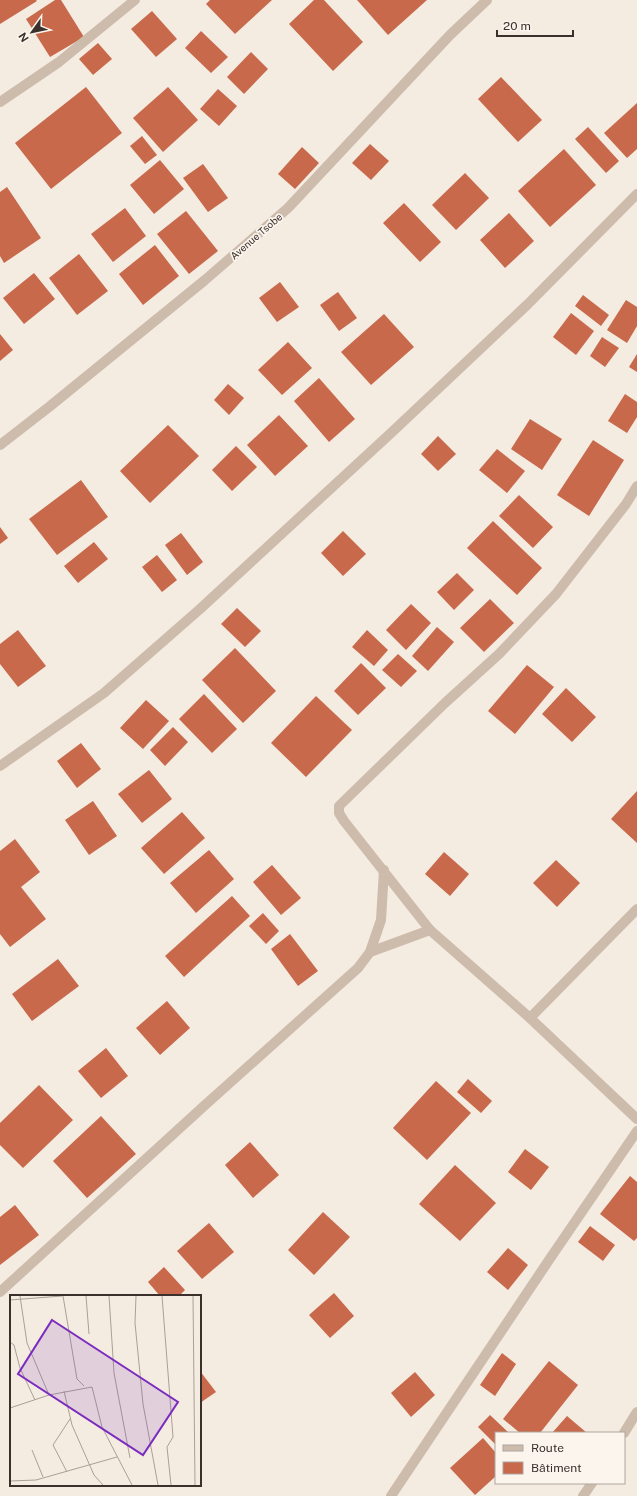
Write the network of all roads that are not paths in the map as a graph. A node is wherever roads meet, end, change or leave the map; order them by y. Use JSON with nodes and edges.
{"nodes":[{"id":1,"x":135,"y":0,"type":"edge"},
{"id":2,"x":486,"y":0,"type":"edge"},
{"id":3,"x":0,"y":102,"type":"edge"},
{"id":4,"x":637,"y":194,"type":"edge"},
{"id":5,"x":0,"y":445,"type":"edge"},
{"id":6,"x":637,"y":486,"type":"edge"},
{"id":7,"x":0,"y":766,"type":"edge"},
{"id":8,"x":384,"y":870,"type":"junction"},
{"id":9,"x":637,"y":909,"type":"edge"},
{"id":10,"x":430,"y":930,"type":"junction"},
{"id":11,"x":370,"y":952,"type":"junction"},
{"id":12,"x":530,"y":1018,"type":"junction"},
{"id":13,"x":637,"y":1119,"type":"edge"},
{"id":14,"x":637,"y":1131,"type":"edge"},
{"id":15,"x":0,"y":1292,"type":"edge"},
{"id":16,"x":637,"y":1412,"type":"edge"},
{"id":17,"x":625,"y":1432,"type":"edge"},
{"id":18,"x":591,"y":1484,"type":"edge"},
{"id":19,"x":391,"y":1496,"type":"edge"},
{"id":20,"x":583,"y":1496,"type":"edge"}],
"edges":[{"from":1,"to":3,"type":"street"},
{"from":2,"to":5,"type":"street","name":"Avenue Tsobe"},
{"from":4,"to":7,"type":"street"},
{"from":6,"to":8,"type":"street"},
{"from":8,"to":10,"type":"street"},
{"from":8,"to":11,"type":"street"},
{"from":9,"to":12,"type":"street"},
{"from":10,"to":11,"type":"street"},
{"from":10,"to":12,"type":"street"},
{"from":11,"to":15,"type":"street"},
{"from":12,"to":13,"type":"street"},
{"from":14,"to":19,"type":"street"},
{"from":16,"to":17,"type":"street"},
{"from":18,"to":20,"type":"street"}]}
